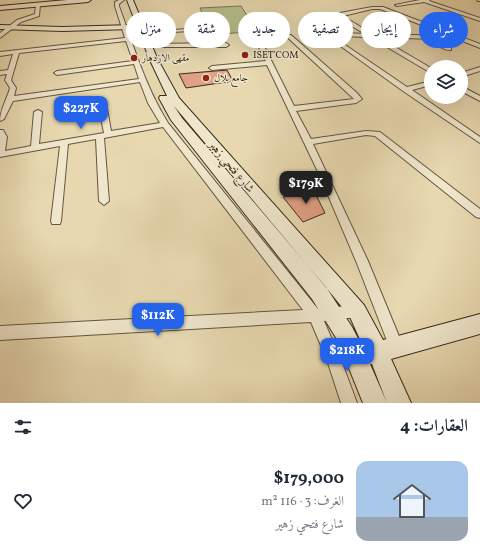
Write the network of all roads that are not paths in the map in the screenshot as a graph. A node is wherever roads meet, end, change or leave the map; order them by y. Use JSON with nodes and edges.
{"nodes":[{"id":1,"x":70,"y":0,"type":"edge"},
{"id":2,"x":88,"y":0,"type":"edge"},
{"id":3,"x":122,"y":0,"type":"edge"},
{"id":4,"x":130,"y":0,"type":"edge"},
{"id":5,"x":426,"y":0,"type":"edge"},
{"id":6,"x":38,"y":5,"type":"junction"},
{"id":7,"x":397,"y":5,"type":"dead end"},
{"id":8,"x":0,"y":7,"type":"edge"},
{"id":9,"x":126,"y":12,"type":"edge"},
{"id":10,"x":131,"y":12,"type":"edge"},
{"id":11,"x":390,"y":12,"type":"edge"},
{"id":12,"x":480,"y":20,"type":"edge"},
{"id":13,"x":0,"y":26,"type":"edge"},
{"id":14,"x":12,"y":26,"type":"junction"},
{"id":15,"x":361,"y":29,"type":"edge"},
{"id":16,"x":126,"y":32,"type":"edge"},
{"id":17,"x":126,"y":33,"type":"edge"},
{"id":18,"x":0,"y":36,"type":"edge"},
{"id":19,"x":290,"y":37,"type":"edge"},
{"id":20,"x":468,"y":39,"type":"edge"},
{"id":21,"x":480,"y":39,"type":"edge"},
{"id":22,"x":468,"y":41,"type":"edge"},
{"id":23,"x":480,"y":46,"type":"edge"},
{"id":24,"x":135,"y":48,"type":"edge"},
{"id":25,"x":140,"y":48,"type":"edge"},
{"id":26,"x":143,"y":48,"type":"edge"},
{"id":27,"x":262,"y":48,"type":"edge"},
{"id":28,"x":346,"y":48,"type":"edge"},
{"id":29,"x":392,"y":48,"type":"edge"},
{"id":30,"x":17,"y":52,"type":"junction"},
{"id":31,"x":0,"y":54,"type":"edge"},
{"id":32,"x":136,"y":62,"type":"junction"},
{"id":33,"x":269,"y":63,"type":"junction"},
{"id":34,"x":424,"y":67,"type":"edge"},
{"id":35,"x":212,"y":68,"type":"dead end"},
{"id":36,"x":480,"y":69,"type":"edge"},
{"id":37,"x":11,"y":72,"type":"junction"},
{"id":38,"x":0,"y":73,"type":"edge"},
{"id":39,"x":57,"y":73,"type":"dead end"},
{"id":40,"x":468,"y":73,"type":"edge"},
{"id":41,"x":143,"y":80,"type":"junction"},
{"id":42,"x":424,"y":85,"type":"edge"},
{"id":43,"x":406,"y":90,"type":"junction"},
{"id":44,"x":468,"y":92,"type":"edge"},
{"id":45,"x":480,"y":99,"type":"edge"},
{"id":46,"x":10,"y":102,"type":"junction"},
{"id":47,"x":102,"y":103,"type":"dead end"},
{"id":48,"x":0,"y":105,"type":"edge"},
{"id":49,"x":292,"y":109,"type":"junction"},
{"id":50,"x":38,"y":112,"type":"dead end"},
{"id":51,"x":0,"y":119,"type":"edge"},
{"id":52,"x":166,"y":124,"type":"junction"},
{"id":53,"x":0,"y":132,"type":"edge"},
{"id":54,"x":104,"y":136,"type":"junction"},
{"id":55,"x":480,"y":141,"type":"edge"},
{"id":56,"x":309,"y":142,"type":"junction"},
{"id":57,"x":64,"y":144,"type":"junction"},
{"id":58,"x":35,"y":148,"type":"junction"},
{"id":59,"x":0,"y":152,"type":"edge"},
{"id":60,"x":104,"y":200,"type":"dead end"},
{"id":61,"x":480,"y":214,"type":"edge"},
{"id":62,"x":56,"y":221,"type":"dead end"},
{"id":63,"x":357,"y":311,"type":"junction"},
{"id":64,"x":333,"y":315,"type":"junction"},
{"id":65,"x":314,"y":316,"type":"junction"},
{"id":66,"x":480,"y":324,"type":"edge"},
{"id":67,"x":0,"y":333,"type":"edge"},
{"id":68,"x":387,"y":349,"type":"junction"},
{"id":69,"x":356,"y":357,"type":"junction"},
{"id":70,"x":334,"y":360,"type":"junction"},
{"id":71,"x":349,"y":403,"type":"edge"},
{"id":72,"x":375,"y":403,"type":"edge"},
{"id":73,"x":399,"y":403,"type":"edge"}],
"edges":[{"from":1,"to":8,"type":"street"},
{"from":2,"to":6,"type":"street"},
{"from":3,"to":9,"type":"street","name":"شارع فتحي زهير"},
{"from":4,"to":10,"type":"street","name":"شارع فتحي زهير"},
{"from":5,"to":7,"type":"street"},
{"from":5,"to":12,"type":"street"},
{"from":6,"to":8,"type":"street"},
{"from":6,"to":14,"type":"street"},
{"from":11,"to":15,"type":"street"},
{"from":13,"to":14,"type":"street"},
{"from":14,"to":16,"type":"street"},
{"from":14,"to":18,"type":"street"},
{"from":17,"to":30,"type":"street"},
{"from":19,"to":49,"type":"street"},
{"from":20,"to":21,"type":"street"},
{"from":22,"to":23,"type":"street"},
{"from":24,"to":32,"type":"street"},
{"from":25,"to":64,"type":"street","name":"شارع فتحي زهير"},
{"from":26,"to":63,"type":"street","name":"شارع فتحي زهير"},
{"from":27,"to":33,"type":"street"},
{"from":28,"to":43,"type":"street"},
{"from":29,"to":34,"type":"street"},
{"from":30,"to":31,"type":"street"},
{"from":30,"to":37,"type":"street"},
{"from":32,"to":39,"type":"street"},
{"from":32,"to":41,"type":"street"},
{"from":33,"to":35,"type":"street"},
{"from":33,"to":49,"type":"street"},
{"from":36,"to":40,"type":"street"},
{"from":37,"to":38,"type":"street"},
{"from":37,"to":46,"type":"street"},
{"from":41,"to":46,"type":"street"},
{"from":41,"to":52,"type":"street"},
{"from":42,"to":43,"type":"street"},
{"from":43,"to":55,"type":"street"},
{"from":44,"to":45,"type":"street"},
{"from":46,"to":48,"type":"street"},
{"from":46,"to":51,"type":"street"},
{"from":47,"to":54,"type":"street"},
{"from":49,"to":56,"type":"street"},
{"from":50,"to":58,"type":"street"},
{"from":52,"to":54,"type":"street"},
{"from":52,"to":65,"type":"street"},
{"from":53,"to":59,"type":"street"},
{"from":54,"to":57,"type":"street"},
{"from":54,"to":60,"type":"street"},
{"from":56,"to":61,"type":"street"},
{"from":56,"to":68,"type":"street"},
{"from":57,"to":58,"type":"street"},
{"from":57,"to":62,"type":"street"},
{"from":58,"to":59,"type":"street"},
{"from":63,"to":64,"type":"street"},
{"from":63,"to":68,"type":"street","name":"شارع فتحي زهير"},
{"from":64,"to":65,"type":"street"},
{"from":64,"to":69,"type":"street","name":"شارع فتحي زهير"},
{"from":65,"to":67,"type":"street"},
{"from":65,"to":70,"type":"street"},
{"from":66,"to":68,"type":"street"},
{"from":68,"to":69,"type":"street"},
{"from":68,"to":73,"type":"street","name":"شارع فتحي زهير"},
{"from":69,"to":70,"type":"street"},
{"from":69,"to":72,"type":"street","name":"شارع فتحي زهير"},
{"from":70,"to":71,"type":"street"}]}
